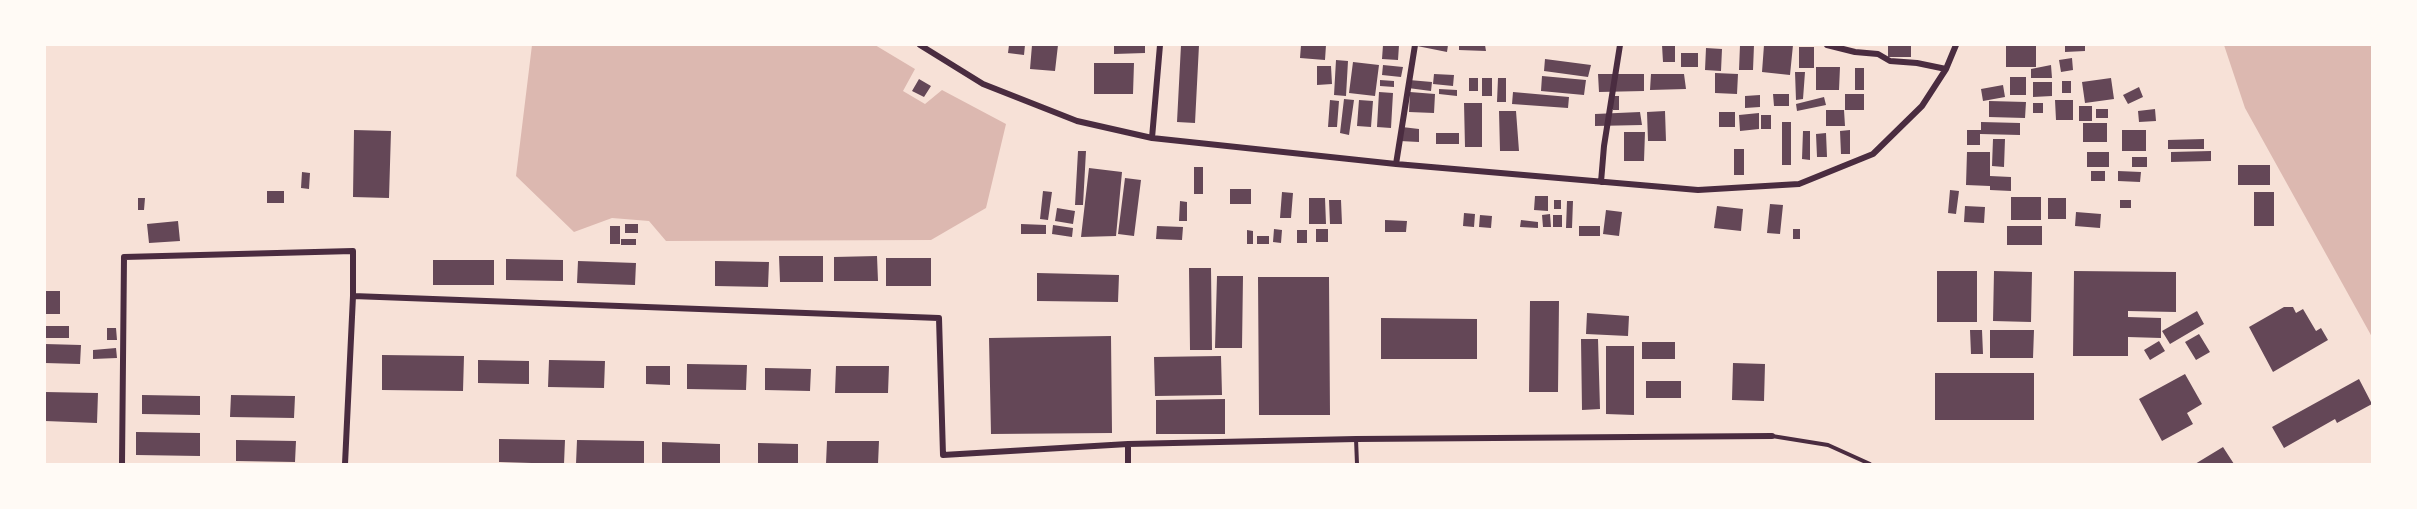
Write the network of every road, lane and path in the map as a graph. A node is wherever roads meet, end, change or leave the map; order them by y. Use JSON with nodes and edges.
{"nodes":[{"id":1,"x":920,"y":45,"type":"edge"},
{"id":2,"x":1160,"y":45,"type":"edge"},
{"id":3,"x":1415,"y":45,"type":"edge"},
{"id":4,"x":1620,"y":45,"type":"edge"},
{"id":5,"x":1827,"y":45,"type":"edge"},
{"id":6,"x":1956,"y":45,"type":"edge"},
{"id":7,"x":1946,"y":69,"type":"junction"},
{"id":8,"x":1152,"y":138,"type":"junction"},
{"id":9,"x":1395,"y":164,"type":"junction"},
{"id":10,"x":1601,"y":182,"type":"junction"},
{"id":11,"x":353,"y":296,"type":"junction"},
{"id":12,"x":1772,"y":436,"type":"joint"},
{"id":13,"x":1356,"y":439,"type":"junction"},
{"id":14,"x":1128,"y":444,"type":"junction"},
{"id":15,"x":122,"y":464,"type":"edge"},
{"id":16,"x":345,"y":464,"type":"edge"},
{"id":17,"x":1128,"y":464,"type":"edge"},
{"id":18,"x":1357,"y":464,"type":"edge"},
{"id":19,"x":1870,"y":464,"type":"edge"}],
"edges":[{"from":1,"to":8,"type":"street"},
{"from":2,"to":8,"type":"street"},
{"from":3,"to":9,"type":"street"},
{"from":4,"to":10,"type":"street"},
{"from":5,"to":7,"type":"street"},
{"from":6,"to":7,"type":"street"},
{"from":7,"to":10,"type":"street"},
{"from":8,"to":9,"type":"street"},
{"from":9,"to":10,"type":"street"},
{"from":11,"to":14,"type":"street"},
{"from":11,"to":15,"type":"street"},
{"from":11,"to":16,"type":"street"},
{"from":12,"to":13,"type":"street"},
{"from":12,"to":19,"type":"lane"},
{"from":13,"to":14,"type":"street"},
{"from":13,"to":18,"type":"lane"},
{"from":14,"to":17,"type":"street"}]}
